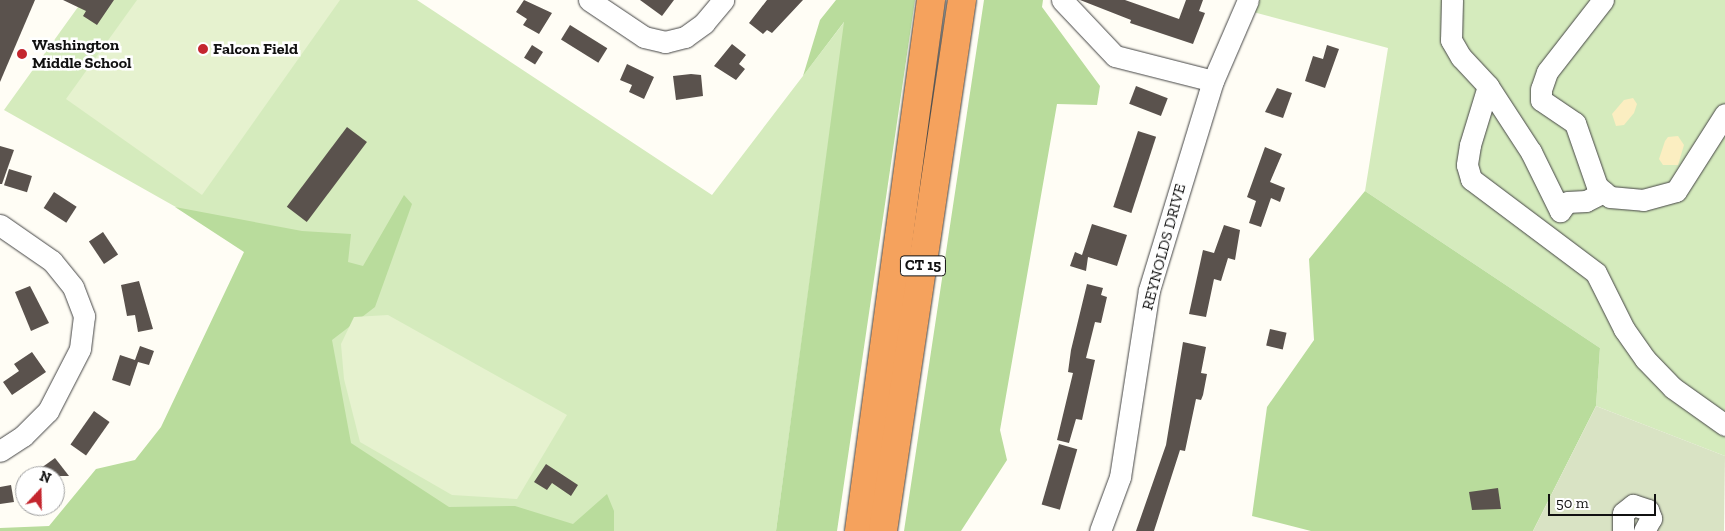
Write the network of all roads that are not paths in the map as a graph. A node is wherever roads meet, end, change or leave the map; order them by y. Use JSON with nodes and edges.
{"nodes":[{"id":1,"x":589,"y":0,"type":"edge"},
{"id":2,"x":723,"y":0,"type":"edge"},
{"id":3,"x":931,"y":0,"type":"edge"},
{"id":4,"x":962,"y":0,"type":"edge"},
{"id":5,"x":1062,"y":0,"type":"edge"},
{"id":6,"x":1248,"y":0,"type":"edge"},
{"id":7,"x":1452,"y":0,"type":"edge"},
{"id":8,"x":1603,"y":0,"type":"edge"},
{"id":9,"x":1213,"y":81,"type":"junction"},
{"id":10,"x":1488,"y":86,"type":"junction"},
{"id":11,"x":1725,"y":114,"type":"edge"},
{"id":12,"x":1604,"y":192,"type":"junction"},
{"id":13,"x":0,"y":225,"type":"edge"},
{"id":14,"x":1725,"y":425,"type":"edge"},
{"id":15,"x":0,"y":451,"type":"edge"},
{"id":16,"x":859,"y":531,"type":"edge"},
{"id":17,"x":883,"y":531,"type":"edge"},
{"id":18,"x":1100,"y":531,"type":"edge"},
{"id":19,"x":1623,"y":531,"type":"edge"},
{"id":20,"x":1644,"y":531,"type":"edge"}],
"edges":[{"from":1,"to":2,"type":"street"},
{"from":3,"to":16,"type":"highway","number":"CT 15"},
{"from":4,"to":17,"type":"highway","number":"CT 15"},
{"from":5,"to":9,"type":"street"},
{"from":6,"to":9,"type":"street","name":"REYNOLDS DRIVE"},
{"from":7,"to":10,"type":"street"},
{"from":8,"to":12,"type":"street"},
{"from":9,"to":18,"type":"street","name":"REYNOLDS DRIVE"},
{"from":10,"to":12,"type":"street"},
{"from":10,"to":14,"type":"street"},
{"from":11,"to":12,"type":"street"},
{"from":13,"to":15,"type":"street"},
{"from":19,"to":20,"type":"street"}]}
